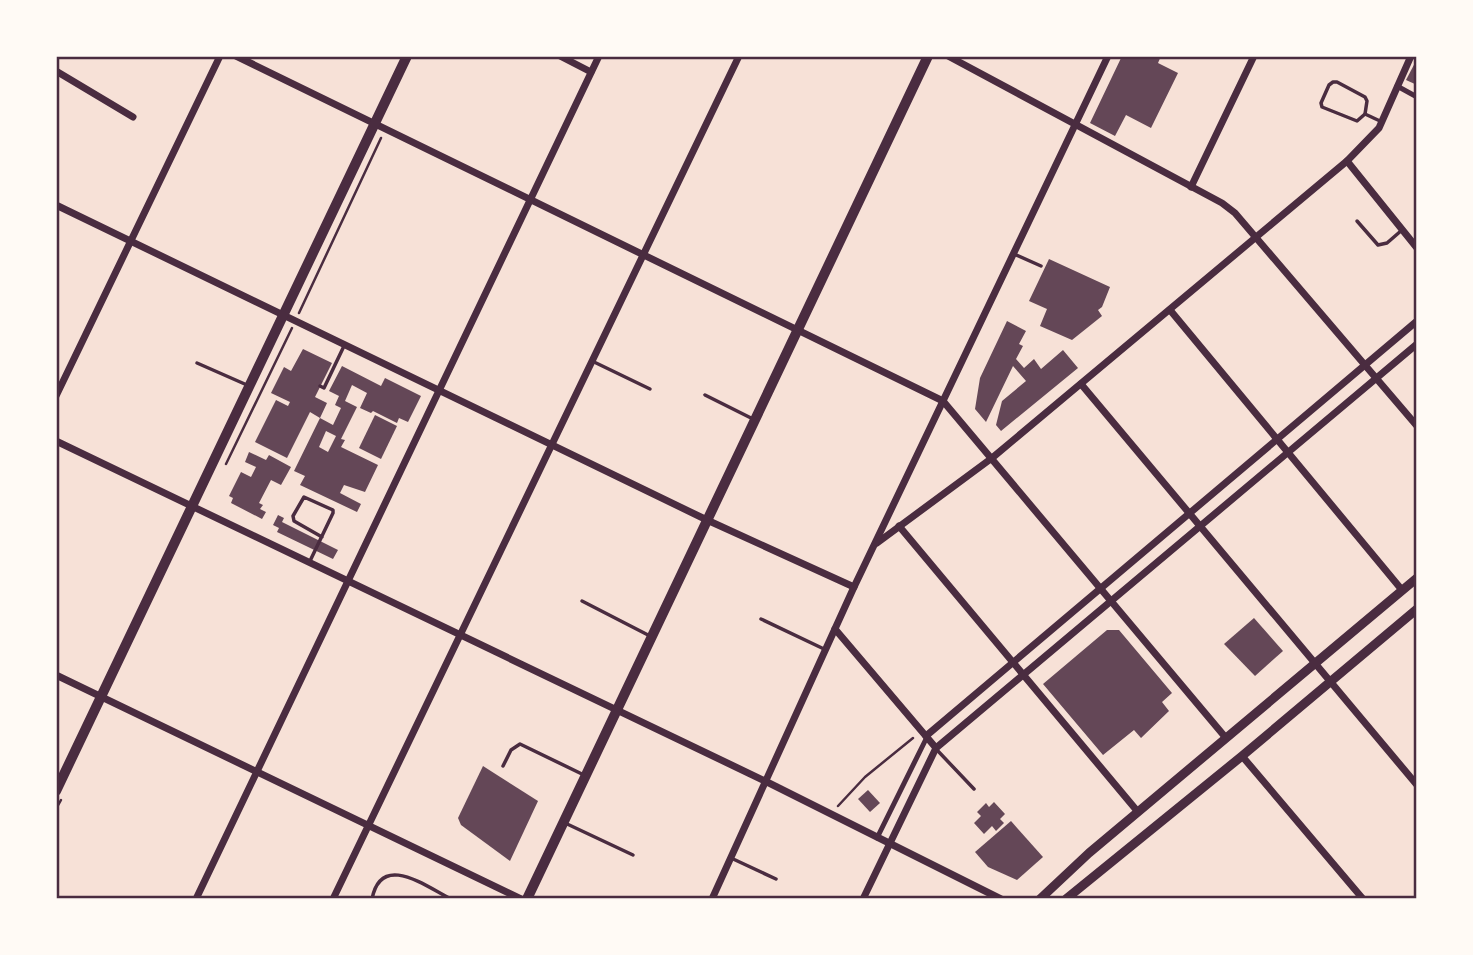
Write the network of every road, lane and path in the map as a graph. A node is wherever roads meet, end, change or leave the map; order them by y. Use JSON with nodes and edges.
{"nodes":[{"id":1,"x":220,"y":56,"type":"edge"},
{"id":2,"x":236,"y":56,"type":"edge"},
{"id":3,"x":407,"y":56,"type":"edge"},
{"id":4,"x":560,"y":56,"type":"edge"},
{"id":5,"x":599,"y":56,"type":"edge"},
{"id":6,"x":739,"y":56,"type":"edge"},
{"id":7,"x":928,"y":56,"type":"edge"},
{"id":8,"x":948,"y":56,"type":"edge"},
{"id":9,"x":1108,"y":56,"type":"edge"},
{"id":10,"x":1254,"y":56,"type":"edge"},
{"id":11,"x":1410,"y":56,"type":"edge"},
{"id":12,"x":56,"y":71,"type":"edge"},
{"id":13,"x":591,"y":72,"type":"junction"},
{"id":14,"x":1397,"y":86,"type":"junction"},
{"id":15,"x":1417,"y":97,"type":"edge"},
{"id":16,"x":1365,"y":114,"type":"junction"},
{"id":17,"x":133,"y":117,"type":"dead end"},
{"id":18,"x":1382,"y":122,"type":"junction"},
{"id":19,"x":376,"y":124,"type":"junction"},
{"id":20,"x":1076,"y":124,"type":"junction"},
{"id":21,"x":1347,"y":161,"type":"junction"},
{"id":22,"x":1191,"y":187,"type":"junction"},
{"id":23,"x":530,"y":200,"type":"junction"},
{"id":24,"x":56,"y":205,"type":"edge"},
{"id":25,"x":1357,"y":221,"type":"dead end"},
{"id":26,"x":1402,"y":230,"type":"junction"},
{"id":27,"x":1258,"y":237,"type":"junction"},
{"id":28,"x":130,"y":241,"type":"junction"},
{"id":29,"x":1417,"y":248,"type":"edge"},
{"id":30,"x":1013,"y":254,"type":"junction"},
{"id":31,"x":644,"y":255,"type":"junction"},
{"id":32,"x":1041,"y":266,"type":"dead end"},
{"id":33,"x":1170,"y":310,"type":"junction"},
{"id":34,"x":284,"y":314,"type":"junction"},
{"id":35,"x":1417,"y":321,"type":"edge"},
{"id":36,"x":797,"y":330,"type":"junction"},
{"id":37,"x":345,"y":344,"type":"junction"},
{"id":38,"x":1417,"y":344,"type":"edge"},
{"id":39,"x":592,"y":361,"type":"junction"},
{"id":40,"x":197,"y":363,"type":"dead end"},
{"id":41,"x":1365,"y":365,"type":"junction"},
{"id":42,"x":1376,"y":378,"type":"junction"},
{"id":43,"x":1081,"y":384,"type":"junction"},
{"id":44,"x":249,"y":386,"type":"junction"},
{"id":45,"x":320,"y":386,"type":"dead end"},
{"id":46,"x":650,"y":389,"type":"dead end"},
{"id":47,"x":438,"y":390,"type":"junction"},
{"id":48,"x":56,"y":396,"type":"edge"},
{"id":49,"x":705,"y":396,"type":"dead end"},
{"id":50,"x":943,"y":401,"type":"junction"},
{"id":51,"x":755,"y":420,"type":"junction"},
{"id":52,"x":1417,"y":426,"type":"edge"},
{"id":53,"x":1276,"y":440,"type":"junction"},
{"id":54,"x":56,"y":441,"type":"edge"},
{"id":55,"x":552,"y":445,"type":"junction"},
{"id":56,"x":1287,"y":453,"type":"junction"},
{"id":57,"x":992,"y":458,"type":"junction"},
{"id":58,"x":191,"y":506,"type":"junction"},
{"id":59,"x":1189,"y":513,"type":"junction"},
{"id":60,"x":707,"y":520,"type":"junction"},
{"id":61,"x":899,"y":526,"type":"junction"},
{"id":62,"x":1200,"y":526,"type":"junction"},
{"id":63,"x":321,"y":537,"type":"junction"},
{"id":64,"x":874,"y":545,"type":"junction"},
{"id":65,"x":309,"y":563,"type":"junction"},
{"id":66,"x":1417,"y":578,"type":"edge"},
{"id":67,"x":346,"y":581,"type":"junction"},
{"id":68,"x":855,"y":587,"type":"junction"},
{"id":69,"x":1100,"y":587,"type":"junction"},
{"id":70,"x":1402,"y":590,"type":"junction"},
{"id":71,"x":582,"y":601,"type":"dead end"},
{"id":72,"x":1111,"y":601,"type":"junction"},
{"id":73,"x":1417,"y":610,"type":"edge"},
{"id":74,"x":761,"y":619,"type":"dead end"},
{"id":75,"x":835,"y":629,"type":"junction"},
{"id":76,"x":460,"y":636,"type":"junction"},
{"id":77,"x":652,"y":636,"type":"junction"},
{"id":78,"x":826,"y":650,"type":"junction"},
{"id":79,"x":1012,"y":662,"type":"junction"},
{"id":80,"x":1315,"y":663,"type":"junction"},
{"id":81,"x":56,"y":675,"type":"edge"},
{"id":82,"x":1023,"y":675,"type":"junction"},
{"id":83,"x":1331,"y":682,"type":"junction"},
{"id":84,"x":100,"y":696,"type":"junction"},
{"id":85,"x":616,"y":711,"type":"junction"},
{"id":86,"x":925,"y":735,"type":"junction"},
{"id":87,"x":1226,"y":738,"type":"junction"},
{"id":88,"x":936,"y":748,"type":"junction"},
{"id":89,"x":1242,"y":756,"type":"junction"},
{"id":90,"x":503,"y":766,"type":"dead end"},
{"id":91,"x":256,"y":772,"type":"junction"},
{"id":92,"x":585,"y":776,"type":"junction"},
{"id":93,"x":767,"y":782,"type":"junction"},
{"id":94,"x":1417,"y":785,"type":"edge"},
{"id":95,"x":974,"y":789,"type":"dead end"},
{"id":96,"x":56,"y":791,"type":"edge"},
{"id":97,"x":1138,"y":812,"type":"junction"},
{"id":98,"x":832,"y":815,"type":"junction"},
{"id":99,"x":563,"y":822,"type":"junction"},
{"id":100,"x":369,"y":826,"type":"junction"},
{"id":101,"x":877,"y":838,"type":"junction"},
{"id":102,"x":889,"y":845,"type":"junction"},
{"id":103,"x":633,"y":855,"type":"dead end"},
{"id":104,"x":732,"y":858,"type":"junction"},
{"id":105,"x":776,"y":879,"type":"dead end"},
{"id":106,"x":506,"y":896,"type":"edge"},
{"id":107,"x":196,"y":899,"type":"edge"},
{"id":108,"x":333,"y":899,"type":"edge"},
{"id":109,"x":372,"y":899,"type":"edge"},
{"id":110,"x":451,"y":899,"type":"edge"},
{"id":111,"x":524,"y":899,"type":"edge"},
{"id":112,"x":712,"y":899,"type":"edge"},
{"id":113,"x":863,"y":899,"type":"edge"},
{"id":114,"x":1001,"y":899,"type":"edge"},
{"id":115,"x":1040,"y":899,"type":"edge"},
{"id":116,"x":1066,"y":899,"type":"edge"},
{"id":117,"x":1363,"y":899,"type":"edge"}],
"edges":[{"from":1,"to":28,"type":"street"},
{"from":2,"to":19,"type":"street"},
{"from":3,"to":19,"type":"main road"},
{"from":4,"to":13,"type":"street"},
{"from":5,"to":13,"type":"street"},
{"from":6,"to":31,"type":"street"},
{"from":7,"to":36,"type":"main road"},
{"from":8,"to":20,"type":"street"},
{"from":9,"to":20,"type":"street"},
{"from":10,"to":22,"type":"street"},
{"from":11,"to":14,"type":"street"},
{"from":12,"to":17,"type":"street"},
{"from":13,"to":23,"type":"street"},
{"from":14,"to":15,"type":"street"},
{"from":14,"to":18,"type":"street"},
{"from":16,"to":16,"type":"lane"},
{"from":16,"to":18,"type":"lane"},
{"from":18,"to":21,"type":"street"},
{"from":19,"to":23,"type":"street"},
{"from":19,"to":34,"type":"main road"},
{"from":20,"to":22,"type":"street"},
{"from":20,"to":30,"type":"street"},
{"from":21,"to":26,"type":"street"},
{"from":21,"to":27,"type":"street"},
{"from":22,"to":27,"type":"street"},
{"from":23,"to":31,"type":"street"},
{"from":23,"to":47,"type":"street"},
{"from":24,"to":28,"type":"street"},
{"from":25,"to":26,"type":"lane"},
{"from":26,"to":29,"type":"street"},
{"from":27,"to":33,"type":"street"},
{"from":27,"to":41,"type":"street"},
{"from":28,"to":34,"type":"street"},
{"from":28,"to":48,"type":"street"},
{"from":30,"to":32,"type":"lane"},
{"from":30,"to":50,"type":"street"},
{"from":31,"to":36,"type":"street"},
{"from":31,"to":39,"type":"street"},
{"from":33,"to":43,"type":"street"},
{"from":33,"to":53,"type":"street"},
{"from":34,"to":37,"type":"street"},
{"from":34,"to":44,"type":"main road"},
{"from":35,"to":41,"type":"street"},
{"from":36,"to":50,"type":"street"},
{"from":36,"to":51,"type":"main road"},
{"from":37,"to":45,"type":"lane"},
{"from":37,"to":47,"type":"street"},
{"from":38,"to":42,"type":"street"},
{"from":39,"to":46,"type":"lane"},
{"from":39,"to":55,"type":"street"},
{"from":40,"to":44,"type":"lane"},
{"from":41,"to":42,"type":"street"},
{"from":41,"to":53,"type":"street"},
{"from":42,"to":52,"type":"street"},
{"from":42,"to":56,"type":"street"},
{"from":43,"to":57,"type":"street"},
{"from":43,"to":59,"type":"street"},
{"from":44,"to":58,"type":"main road"},
{"from":47,"to":55,"type":"street"},
{"from":47,"to":67,"type":"street"},
{"from":49,"to":51,"type":"lane"},
{"from":50,"to":57,"type":"street"},
{"from":50,"to":64,"type":"street"},
{"from":51,"to":60,"type":"main road"},
{"from":53,"to":56,"type":"street"},
{"from":53,"to":59,"type":"street"},
{"from":54,"to":58,"type":"street"},
{"from":55,"to":60,"type":"street"},
{"from":55,"to":76,"type":"street"},
{"from":56,"to":62,"type":"street"},
{"from":56,"to":70,"type":"street"},
{"from":57,"to":61,"type":"street"},
{"from":57,"to":69,"type":"street"},
{"from":58,"to":65,"type":"street"},
{"from":58,"to":84,"type":"main road"},
{"from":59,"to":62,"type":"street"},
{"from":59,"to":69,"type":"street"},
{"from":60,"to":68,"type":"street"},
{"from":60,"to":77,"type":"main road"},
{"from":61,"to":64,"type":"street"},
{"from":61,"to":79,"type":"street"},
{"from":62,"to":72,"type":"street"},
{"from":62,"to":80,"type":"street"},
{"from":63,"to":63,"type":"lane"},
{"from":63,"to":65,"type":"lane"},
{"from":64,"to":68,"type":"street"},
{"from":65,"to":67,"type":"street"},
{"from":66,"to":70,"type":"street"},
{"from":67,"to":76,"type":"street"},
{"from":67,"to":91,"type":"street"},
{"from":68,"to":75,"type":"street"},
{"from":69,"to":72,"type":"street"},
{"from":69,"to":79,"type":"street"},
{"from":70,"to":80,"type":"street"},
{"from":71,"to":77,"type":"lane"},
{"from":72,"to":82,"type":"street"},
{"from":72,"to":87,"type":"street"},
{"from":73,"to":83,"type":"street"},
{"from":74,"to":78,"type":"lane"},
{"from":75,"to":78,"type":"street"},
{"from":75,"to":86,"type":"street"},
{"from":76,"to":85,"type":"street"},
{"from":76,"to":100,"type":"street"},
{"from":77,"to":85,"type":"main road"},
{"from":78,"to":93,"type":"street"},
{"from":79,"to":82,"type":"street"},
{"from":79,"to":86,"type":"street"},
{"from":80,"to":83,"type":"street"},
{"from":80,"to":87,"type":"street"},
{"from":81,"to":84,"type":"street"},
{"from":82,"to":88,"type":"street"},
{"from":82,"to":97,"type":"street"},
{"from":83,"to":89,"type":"street"},
{"from":83,"to":94,"type":"street"},
{"from":84,"to":91,"type":"street"},
{"from":84,"to":96,"type":"main road"},
{"from":85,"to":92,"type":"main road"},
{"from":85,"to":93,"type":"street"},
{"from":86,"to":88,"type":"street"},
{"from":86,"to":98,"type":"path"},
{"from":86,"to":101,"type":"street"},
{"from":87,"to":97,"type":"street"},
{"from":88,"to":95,"type":"lane"},
{"from":88,"to":102,"type":"street"},
{"from":89,"to":116,"type":"street"},
{"from":89,"to":117,"type":"street"},
{"from":90,"to":92,"type":"lane"},
{"from":91,"to":100,"type":"street"},
{"from":91,"to":107,"type":"street"},
{"from":92,"to":99,"type":"main road"},
{"from":93,"to":98,"type":"street"},
{"from":93,"to":104,"type":"street"},
{"from":97,"to":115,"type":"street"},
{"from":98,"to":101,"type":"street"},
{"from":99,"to":103,"type":"lane"},
{"from":99,"to":111,"type":"main road"},
{"from":100,"to":106,"type":"street"},
{"from":100,"to":108,"type":"street"},
{"from":101,"to":102,"type":"street"},
{"from":102,"to":113,"type":"street"},
{"from":102,"to":114,"type":"street"},
{"from":104,"to":105,"type":"lane"},
{"from":104,"to":112,"type":"street"},
{"from":106,"to":111,"type":"street"},
{"from":109,"to":110,"type":"lane"}]}
